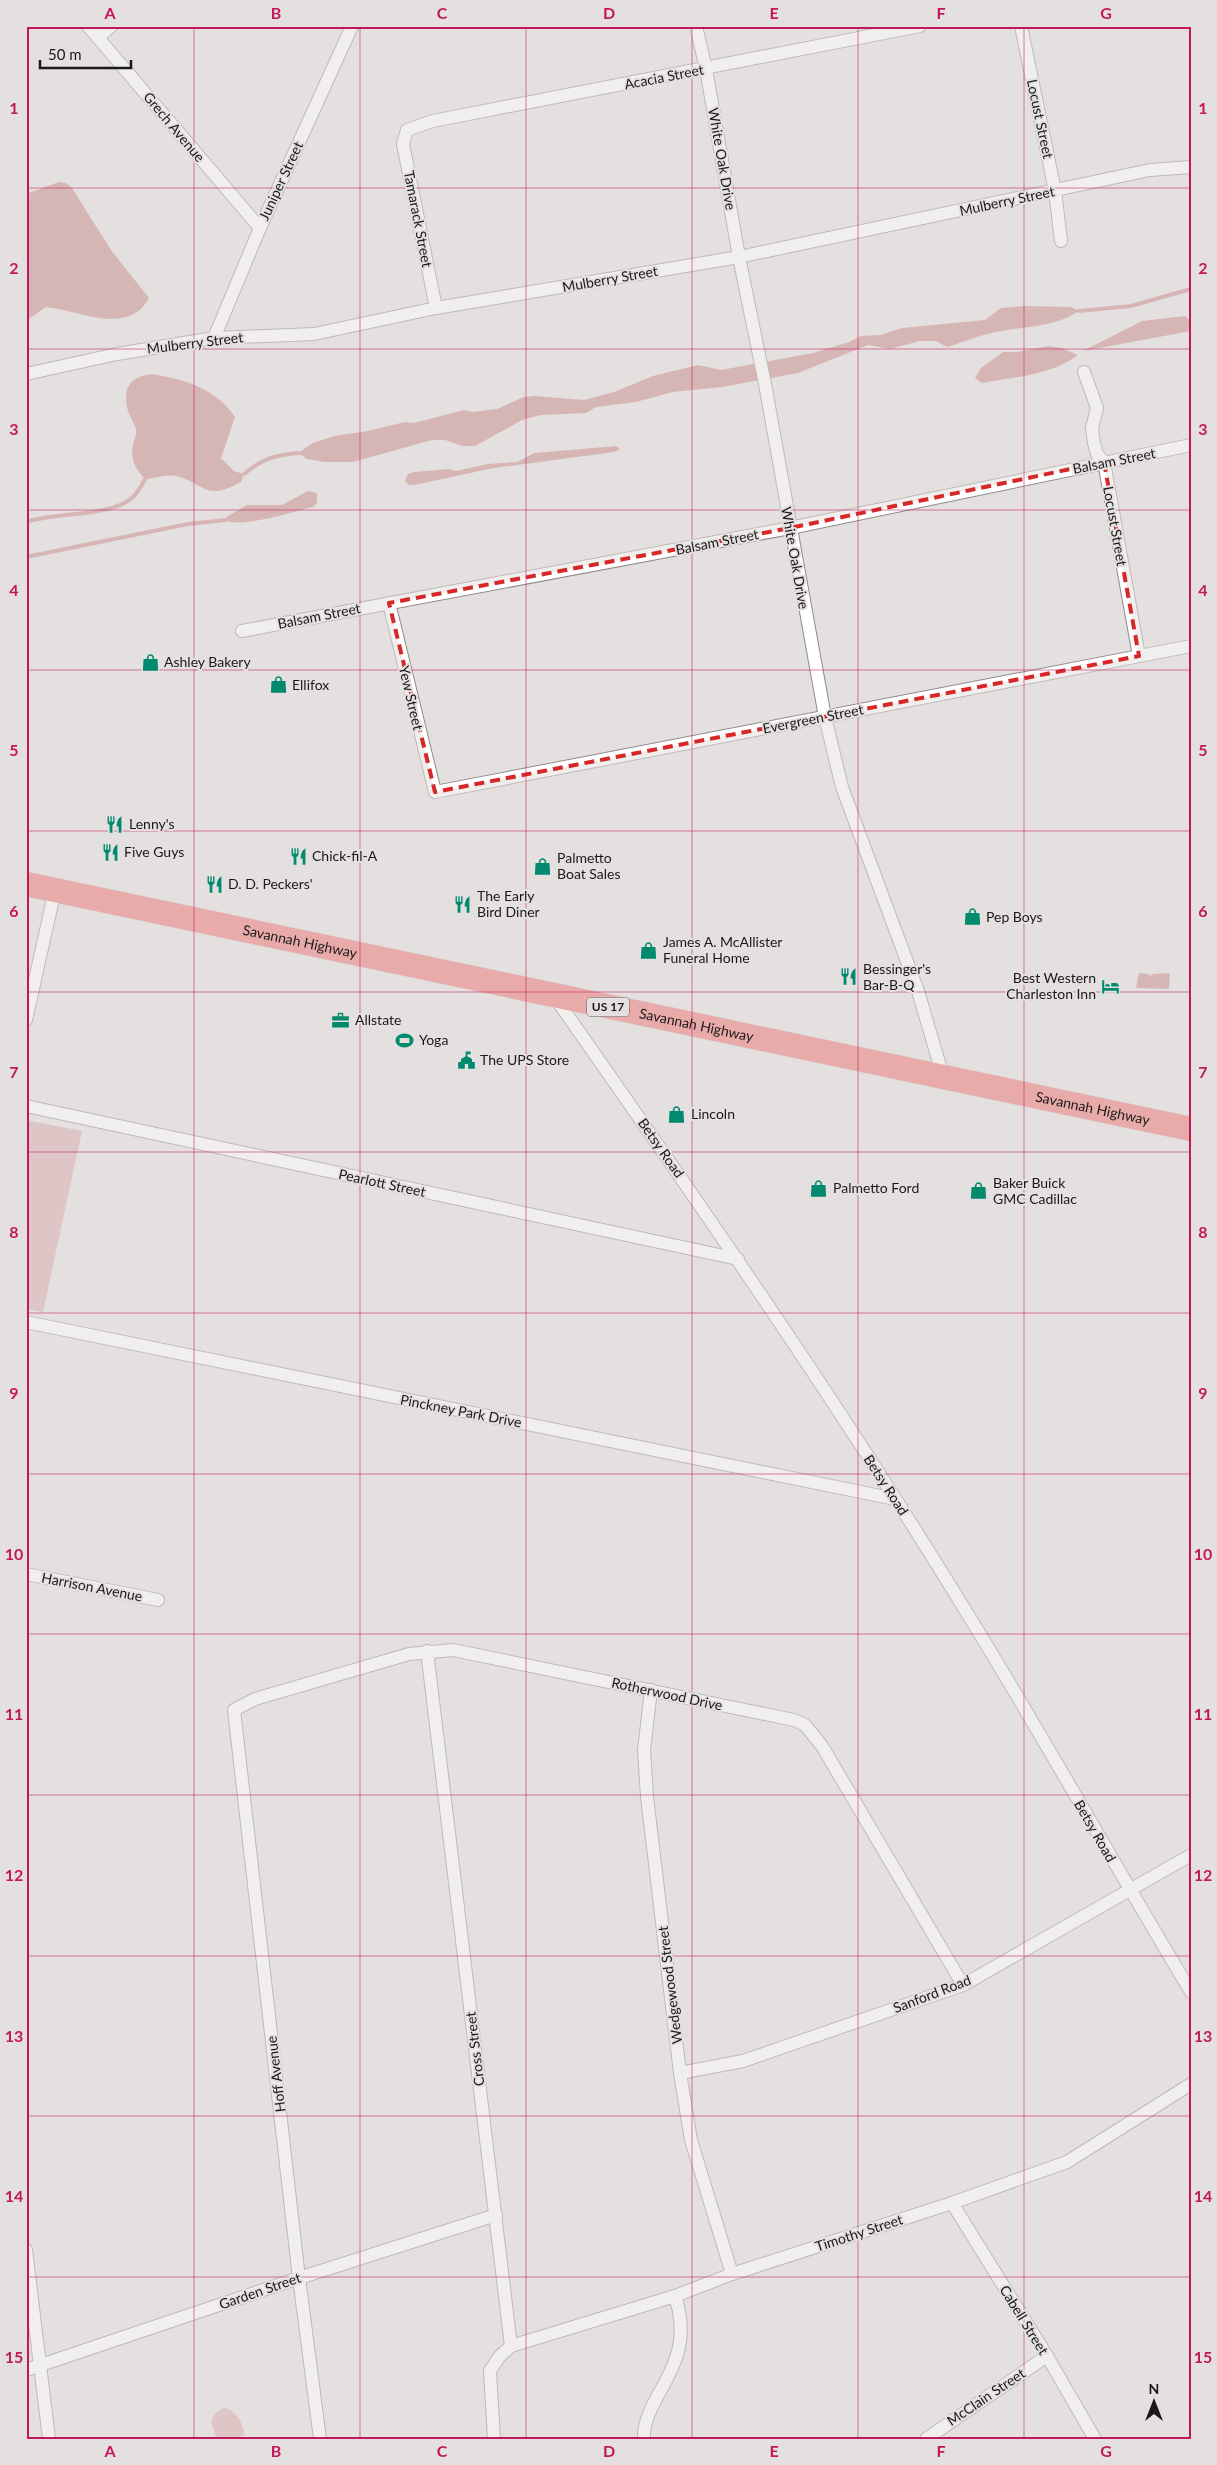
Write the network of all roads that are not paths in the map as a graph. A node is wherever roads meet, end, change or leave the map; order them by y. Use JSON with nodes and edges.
{"nodes":[{"id":1,"x":88,"y":26,"type":"edge"},
{"id":2,"x":111,"y":26,"type":"edge"},
{"id":3,"x":352,"y":26,"type":"edge"},
{"id":4,"x":696,"y":26,"type":"edge"},
{"id":5,"x":920,"y":26,"type":"edge"},
{"id":6,"x":1021,"y":26,"type":"edge"},
{"id":7,"x":98,"y":38,"type":"junction"},
{"id":8,"x":706,"y":69,"type":"junction"},
{"id":9,"x":407,"y":130,"type":"joint"},
{"id":10,"x":1191,"y":167,"type":"edge"},
{"id":11,"x":1055,"y":191,"type":"junction"},
{"id":12,"x":260,"y":228,"type":"junction"},
{"id":13,"x":1061,"y":241,"type":"dead end"},
{"id":14,"x":739,"y":257,"type":"junction"},
{"id":15,"x":436,"y":308,"type":"junction"},
{"id":16,"x":214,"y":338,"type":"junction"},
{"id":17,"x":1084,"y":372,"type":"dead end"},
{"id":18,"x":26,"y":374,"type":"edge"},
{"id":19,"x":1191,"y":445,"type":"edge"},
{"id":20,"x":1104,"y":462,"type":"junction"},
{"id":21,"x":790,"y":528,"type":"junction"},
{"id":22,"x":389,"y":603,"type":"junction"},
{"id":23,"x":242,"y":631,"type":"dead end"},
{"id":24,"x":1191,"y":646,"type":"edge"},
{"id":25,"x":1139,"y":656,"type":"junction"},
{"id":26,"x":825,"y":717,"type":"junction"},
{"id":27,"x":435,"y":792,"type":"joint"},
{"id":28,"x":26,"y":884,"type":"edge"},
{"id":29,"x":56,"y":890,"type":"junction"},
{"id":30,"x":554,"y":996,"type":"junction"},
{"id":31,"x":26,"y":1020,"type":"edge"},
{"id":32,"x":943,"y":1076,"type":"junction"},
{"id":33,"x":26,"y":1106,"type":"edge"},
{"id":34,"x":1191,"y":1129,"type":"edge"},
{"id":35,"x":738,"y":1259,"type":"junction"},
{"id":36,"x":26,"y":1322,"type":"edge"},
{"id":37,"x":895,"y":1499,"type":"junction"},
{"id":38,"x":26,"y":1574,"type":"edge"},
{"id":39,"x":158,"y":1600,"type":"dead end"},
{"id":40,"x":427,"y":1651,"type":"junction"},
{"id":41,"x":651,"y":1690,"type":"junction"},
{"id":42,"x":234,"y":1710,"type":"joint"},
{"id":43,"x":1191,"y":1855,"type":"edge"},
{"id":44,"x":1129,"y":1888,"type":"junction"},
{"id":45,"x":963,"y":1986,"type":"junction"},
{"id":46,"x":1191,"y":1992,"type":"edge"},
{"id":47,"x":680,"y":2073,"type":"junction"},
{"id":48,"x":1191,"y":2084,"type":"edge"},
{"id":49,"x":952,"y":2203,"type":"junction"},
{"id":50,"x":496,"y":2215,"type":"junction"},
{"id":51,"x":26,"y":2250,"type":"edge"},
{"id":52,"x":732,"y":2274,"type":"junction"},
{"id":53,"x":299,"y":2278,"type":"junction"},
{"id":54,"x":676,"y":2296,"type":"junction"},
{"id":55,"x":511,"y":2346,"type":"junction"},
{"id":56,"x":1047,"y":2356,"type":"junction"},
{"id":57,"x":40,"y":2365,"type":"junction"},
{"id":58,"x":26,"y":2370,"type":"edge"},
{"id":59,"x":50,"y":2439,"type":"edge"},
{"id":60,"x":320,"y":2439,"type":"edge"},
{"id":61,"x":494,"y":2439,"type":"edge"},
{"id":62,"x":644,"y":2439,"type":"edge"},
{"id":63,"x":926,"y":2439,"type":"edge"},
{"id":64,"x":1095,"y":2439,"type":"edge"}],
"edges":[{"from":1,"to":7,"type":"street","name":"Grech Avenue"},
{"from":2,"to":7,"type":"street"},
{"from":3,"to":12,"type":"street","name":"Juniper Street"},
{"from":4,"to":8,"type":"street","name":"White Oak Drive"},
{"from":5,"to":8,"type":"street","name":"Acacia Street"},
{"from":6,"to":11,"type":"street","name":"Locust Street"},
{"from":7,"to":12,"type":"street","name":"Grech Avenue"},
{"from":8,"to":9,"type":"street","name":"Acacia Street"},
{"from":8,"to":14,"type":"street","name":"White Oak Drive"},
{"from":9,"to":15,"type":"street","name":"Tamarack Street"},
{"from":10,"to":11,"type":"street","name":"Mulberry Street"},
{"from":11,"to":13,"type":"street","name":"Locust Street"},
{"from":11,"to":14,"type":"street","name":"Mulberry Street"},
{"from":12,"to":16,"type":"street","name":"Juniper Street"},
{"from":14,"to":15,"type":"street","name":"Mulberry Street"},
{"from":14,"to":21,"type":"street","name":"White Oak Drive"},
{"from":15,"to":16,"type":"street","name":"Mulberry Street"},
{"from":16,"to":18,"type":"street","name":"Mulberry Street"},
{"from":17,"to":20,"type":"street","name":"Locust Street"},
{"from":19,"to":20,"type":"street","name":"Balsam Street"},
{"from":20,"to":21,"type":"street","name":"Balsam Street"},
{"from":20,"to":25,"type":"street","name":"Locust Street"},
{"from":21,"to":22,"type":"street","name":"Balsam Street"},
{"from":21,"to":26,"type":"street","name":"White Oak Drive"},
{"from":22,"to":23,"type":"street","name":"Balsam Street"},
{"from":22,"to":27,"type":"street","name":"Yew Street"},
{"from":24,"to":25,"type":"street","name":"Evergreen Street"},
{"from":25,"to":26,"type":"street","name":"Evergreen Street"},
{"from":26,"to":27,"type":"street","name":"Evergreen Street"},
{"from":26,"to":32,"type":"street","name":"White Oak Drive"},
{"from":28,"to":29,"type":"highway","name":"Savannah Highway","number":"US 17"},
{"from":29,"to":30,"type":"highway","name":"Savannah Highway","number":"US 17"},
{"from":29,"to":31,"type":"street"},
{"from":30,"to":32,"type":"highway","name":"Savannah Highway","number":"US 17"},
{"from":30,"to":35,"type":"street","name":"Betsy Road"},
{"from":32,"to":34,"type":"highway","name":"Savannah Highway","number":"US 17"},
{"from":33,"to":35,"type":"street","name":"Pearlott Street"},
{"from":35,"to":37,"type":"street","name":"Betsy Road"},
{"from":36,"to":37,"type":"street","name":"Pinckney Park Drive"},
{"from":37,"to":44,"type":"street","name":"Betsy Road"},
{"from":38,"to":39,"type":"street","name":"Harrison Avenue"},
{"from":40,"to":41,"type":"street","name":"Rotherwood Drive"},
{"from":40,"to":42,"type":"street","name":"Rotherwood Drive"},
{"from":40,"to":50,"type":"street","name":"Cross Street"},
{"from":41,"to":45,"type":"street","name":"Rotherwood Drive"},
{"from":41,"to":47,"type":"street","name":"Wedgewood Street"},
{"from":42,"to":53,"type":"street","name":"Hoff Avenue"},
{"from":43,"to":44,"type":"street","name":"Sanford Road"},
{"from":44,"to":45,"type":"street","name":"Sanford Road"},
{"from":44,"to":46,"type":"street","name":"Betsy Road"},
{"from":45,"to":47,"type":"street","name":"Sanford Road"},
{"from":47,"to":52,"type":"street","name":"Wedgewood Street"},
{"from":48,"to":49,"type":"street","name":"Timothy Street"},
{"from":49,"to":52,"type":"street","name":"Timothy Street"},
{"from":49,"to":56,"type":"street","name":"Cabell Street"},
{"from":50,"to":53,"type":"street","name":"Garden Street"},
{"from":50,"to":55,"type":"street","name":"Cross Street"},
{"from":51,"to":57,"type":"street"},
{"from":52,"to":54,"type":"street","name":"Timothy Street"},
{"from":53,"to":57,"type":"street","name":"Garden Street"},
{"from":53,"to":60,"type":"street","name":"Hoff Avenue"},
{"from":54,"to":55,"type":"street","name":"Timothy Street"},
{"from":54,"to":62,"type":"street"},
{"from":55,"to":61,"type":"street"},
{"from":56,"to":63,"type":"street","name":"McClain Street"},
{"from":56,"to":64,"type":"street","name":"Cabell Street"},
{"from":57,"to":58,"type":"street","name":"Garden Street"},
{"from":57,"to":59,"type":"street"}]}
